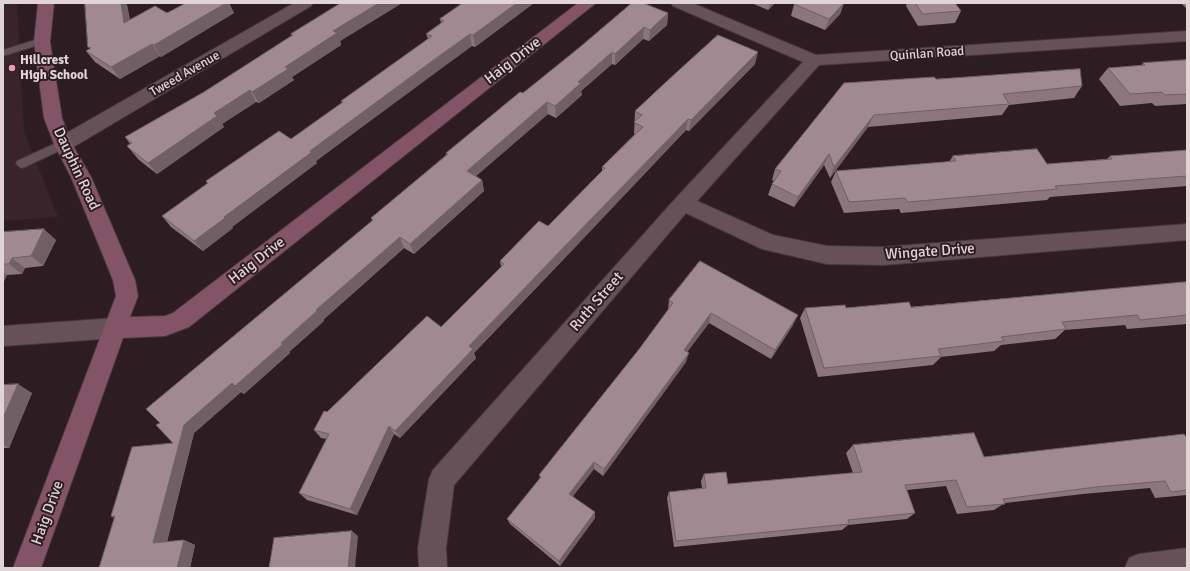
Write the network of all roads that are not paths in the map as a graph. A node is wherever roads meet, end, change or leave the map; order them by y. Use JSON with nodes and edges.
{"nodes":[{"id":1,"x":46,"y":3,"type":"edge"},
{"id":2,"x":305,"y":3,"type":"edge"},
{"id":3,"x":588,"y":3,"type":"edge"},
{"id":4,"x":679,"y":3,"type":"edge"},
{"id":5,"x":1187,"y":36,"type":"edge"},
{"id":6,"x":42,"y":41,"type":"junction"},
{"id":7,"x":3,"y":53,"type":"edge"},
{"id":8,"x":814,"y":60,"type":"junction"},
{"id":9,"x":63,"y":144,"type":"junction"},
{"id":10,"x":21,"y":164,"type":"dead end"},
{"id":11,"x":683,"y":203,"type":"junction"},
{"id":12,"x":1187,"y":232,"type":"edge"},
{"id":13,"x":116,"y":328,"type":"junction"},
{"id":14,"x":3,"y":336,"type":"edge"},
{"id":15,"x":1187,"y":562,"type":"edge"},
{"id":16,"x":27,"y":568,"type":"edge"},
{"id":17,"x":432,"y":568,"type":"edge"},
{"id":18,"x":1139,"y":568,"type":"edge"}],
"edges":[{"from":1,"to":6,"type":"street","name":"Dauphin Road"},
{"from":2,"to":9,"type":"street","name":"Tweed Avenue"},
{"from":3,"to":13,"type":"street","name":"Haig Drive"},
{"from":4,"to":8,"type":"street","name":"Quinlan Road"},
{"from":5,"to":8,"type":"street","name":"Quinlan Road"},
{"from":6,"to":7,"type":"lane"},
{"from":6,"to":9,"type":"street","name":"Dauphin Road"},
{"from":8,"to":11,"type":"street","name":"Ruth Street"},
{"from":9,"to":10,"type":"lane"},
{"from":9,"to":13,"type":"street","name":"Dauphin Road"},
{"from":11,"to":12,"type":"street","name":"Wingate Drive"},
{"from":11,"to":17,"type":"street","name":"Ruth Street"},
{"from":13,"to":14,"type":"street"},
{"from":13,"to":16,"type":"street","name":"Haig Drive"},
{"from":15,"to":18,"type":"street"}]}
